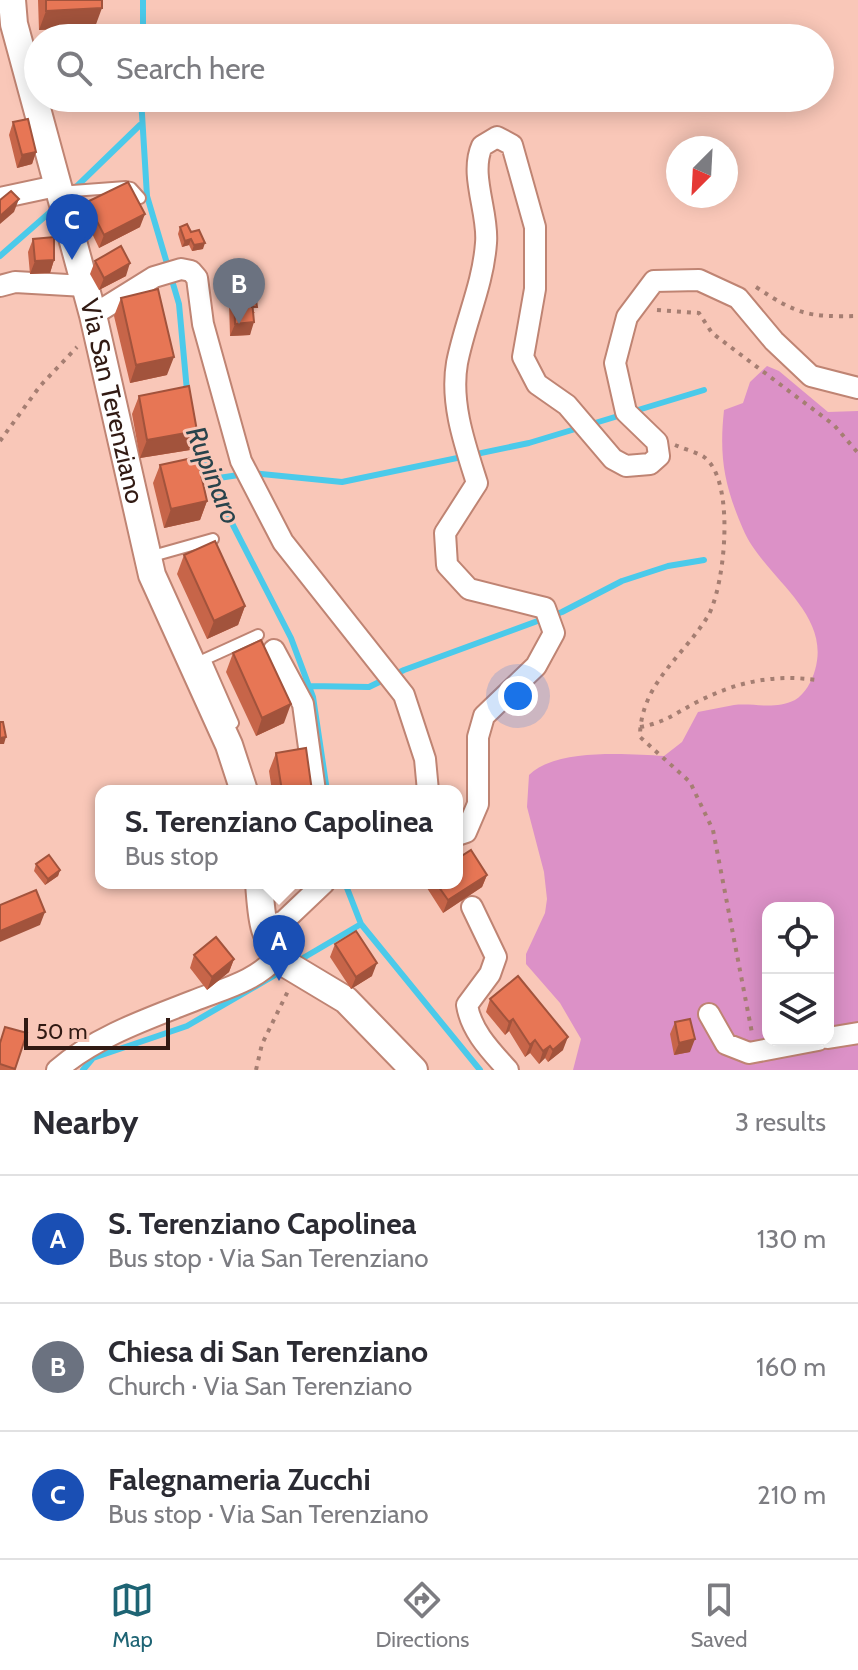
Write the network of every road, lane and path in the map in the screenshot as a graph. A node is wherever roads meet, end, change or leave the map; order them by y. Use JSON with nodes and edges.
{"nodes":[{"id":1,"x":12,"y":0,"type":"edge"},
{"id":2,"x":24,"y":62,"type":"edge"},
{"id":3,"x":37,"y":112,"type":"edge"},
{"id":4,"x":57,"y":189,"type":"junction"},
{"id":5,"x":0,"y":198,"type":"edge"},
{"id":6,"x":140,"y":198,"type":"edge"},
{"id":7,"x":654,"y":281,"type":"junction"},
{"id":8,"x":753,"y":285,"type":"dead end"},
{"id":9,"x":0,"y":286,"type":"edge"},
{"id":10,"x":85,"y":286,"type":"junction"},
{"id":11,"x":93,"y":315,"type":"junction"},
{"id":12,"x":858,"y":316,"type":"edge"},
{"id":13,"x":82,"y":344,"type":"dead end"},
{"id":14,"x":858,"y":388,"type":"edge"},
{"id":15,"x":0,"y":441,"type":"edge"},
{"id":16,"x":657,"y":442,"type":"junction"},
{"id":17,"x":858,"y":453,"type":"edge"},
{"id":18,"x":213,"y":539,"type":"edge"},
{"id":19,"x":148,"y":557,"type":"junction"},
{"id":20,"x":258,"y":635,"type":"dead end"},
{"id":21,"x":274,"y":650,"type":"dead end"},
{"id":22,"x":199,"y":662,"type":"junction"},
{"id":23,"x":817,"y":680,"type":"dead end"},
{"id":24,"x":640,"y":727,"type":"junction"},
{"id":25,"x":236,"y":729,"type":"dead end"},
{"id":26,"x":242,"y":785,"type":"edge"},
{"id":27,"x":314,"y":785,"type":"edge"},
{"id":28,"x":426,"y":785,"type":"edge"},
{"id":29,"x":463,"y":831,"type":"edge"},
{"id":30,"x":260,"y":889,"type":"edge"},
{"id":31,"x":318,"y":889,"type":"edge"},
{"id":32,"x":472,"y":907,"type":"dead end"},
{"id":33,"x":263,"y":929,"type":"junction"},
{"id":34,"x":288,"y":963,"type":"junction"},
{"id":35,"x":709,"y":1014,"type":"dead end"},
{"id":36,"x":858,"y":1033,"type":"edge"},
{"id":37,"x":834,"y":1037,"type":"edge"},
{"id":38,"x":792,"y":1046,"type":"edge"},
{"id":39,"x":761,"y":1053,"type":"junction"},
{"id":40,"x":57,"y":1070,"type":"edge"},
{"id":41,"x":256,"y":1070,"type":"edge"},
{"id":42,"x":414,"y":1070,"type":"edge"},
{"id":43,"x":508,"y":1070,"type":"edge"}],
"edges":[{"from":1,"to":2,"type":"street","name":"Via San Terenziano"},
{"from":3,"to":4,"type":"street","name":"Via San Terenziano"},
{"from":4,"to":5,"type":"street"},
{"from":4,"to":6,"type":"lane"},
{"from":4,"to":10,"type":"street","name":"Via San Terenziano"},
{"from":7,"to":14,"type":"street"},
{"from":7,"to":16,"type":"street"},
{"from":7,"to":17,"type":"path"},
{"from":8,"to":12,"type":"path"},
{"from":9,"to":10,"type":"street"},
{"from":10,"to":11,"type":"street","name":"Via San Terenziano"},
{"from":11,"to":19,"type":"street","name":"Via San Terenziano"},
{"from":11,"to":28,"type":"street"},
{"from":13,"to":15,"type":"path"},
{"from":16,"to":24,"type":"path"},
{"from":16,"to":29,"type":"street"},
{"from":18,"to":19,"type":"lane"},
{"from":19,"to":22,"type":"street","name":"Via San Terenziano"},
{"from":20,"to":22,"type":"lane"},
{"from":21,"to":27,"type":"street"},
{"from":22,"to":25,"type":"lane"},
{"from":22,"to":26,"type":"street","name":"Via San Terenziano"},
{"from":23,"to":24,"type":"path"},
{"from":24,"to":39,"type":"path"},
{"from":30,"to":33,"type":"street"},
{"from":31,"to":33,"type":"street"},
{"from":32,"to":43,"type":"street"},
{"from":33,"to":34,"type":"street"},
{"from":34,"to":40,"type":"street"},
{"from":34,"to":41,"type":"path"},
{"from":34,"to":42,"type":"street"},
{"from":35,"to":39,"type":"street"},
{"from":36,"to":37,"type":"street"},
{"from":38,"to":39,"type":"street"}]}
